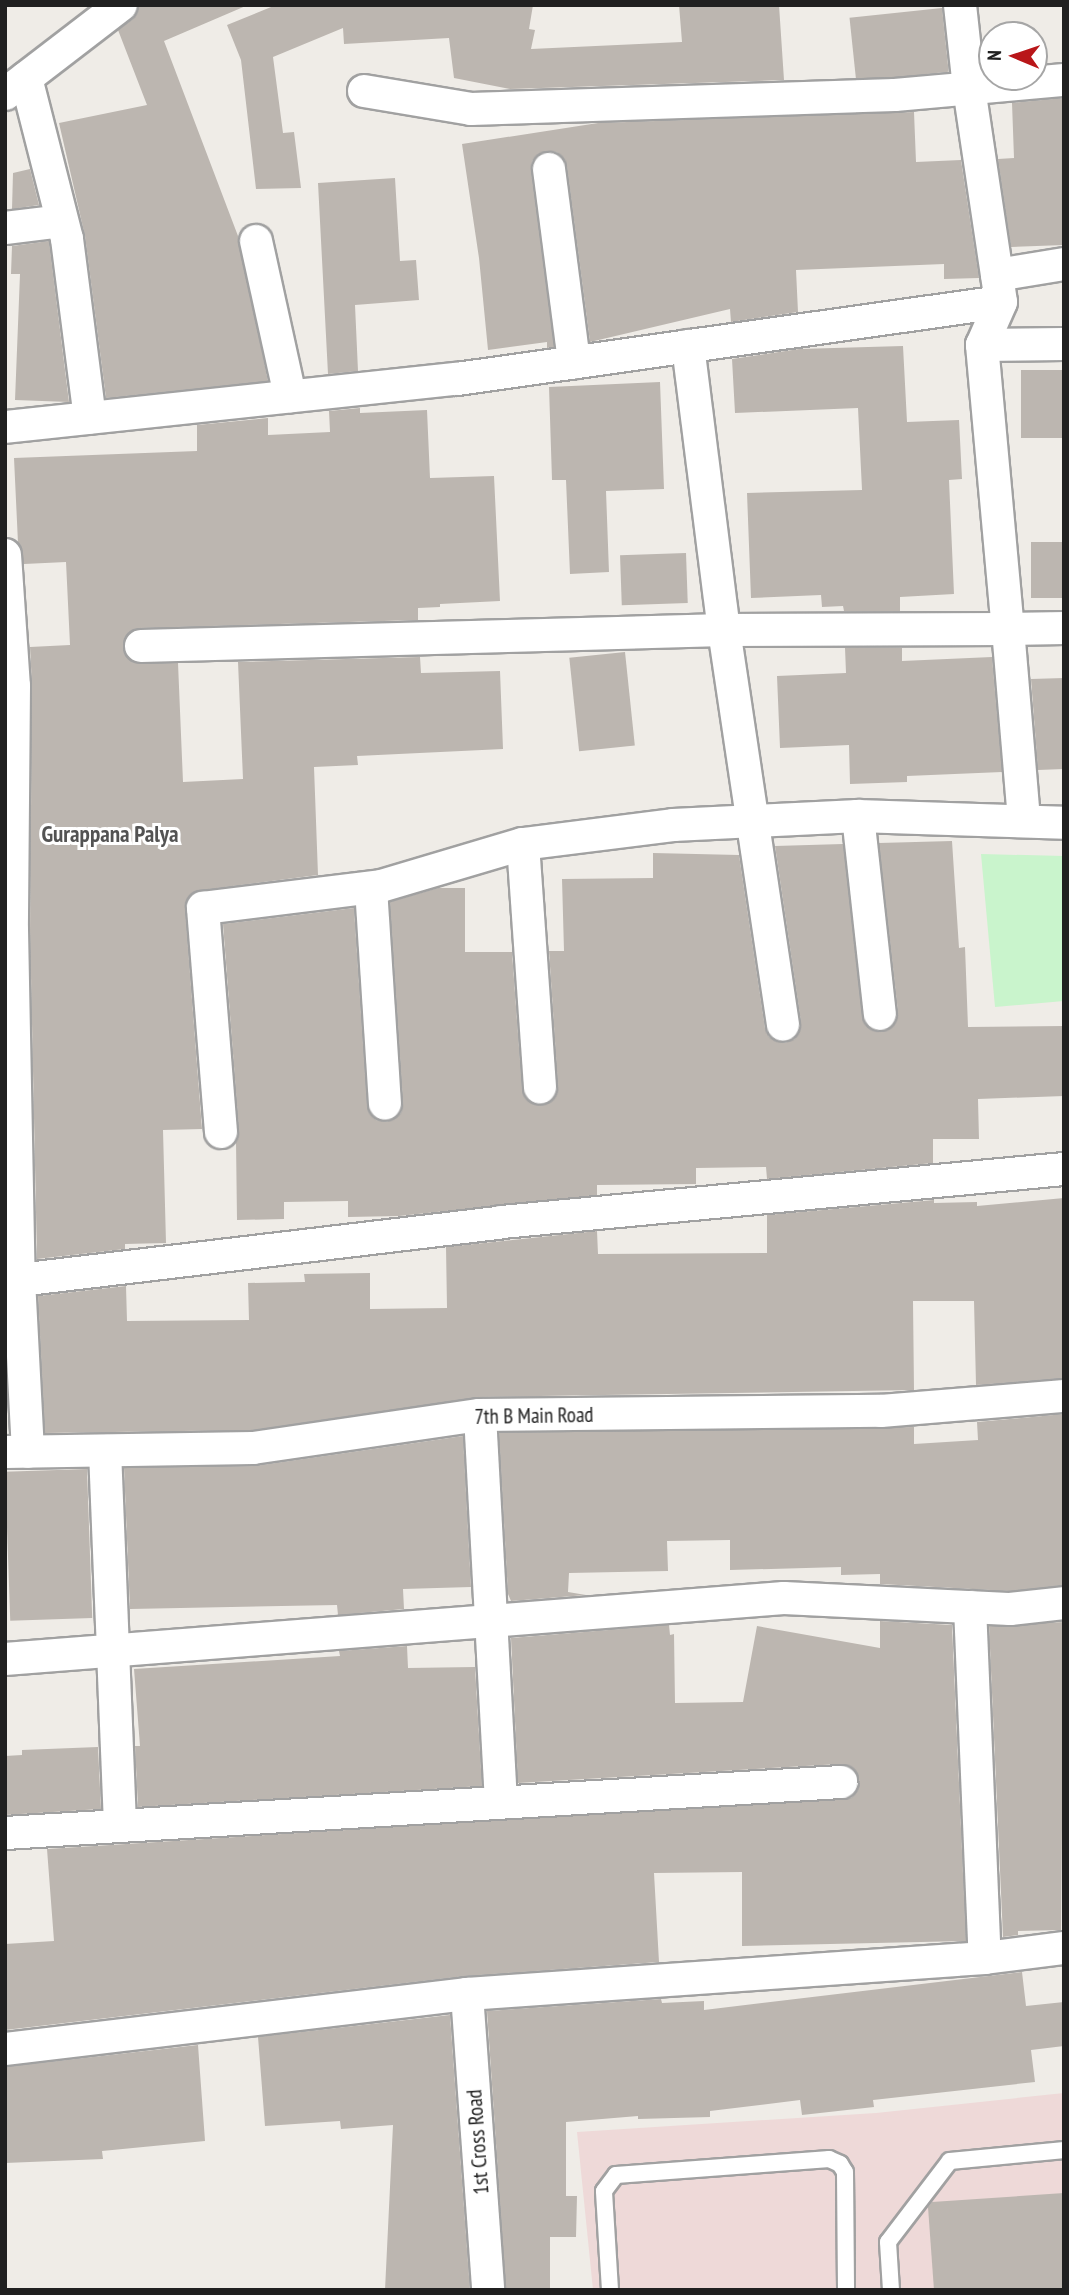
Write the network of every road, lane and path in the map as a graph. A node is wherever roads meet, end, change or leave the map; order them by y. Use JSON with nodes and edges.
{"nodes":[{"id":1,"x":121,"y":5,"type":"edge"},
{"id":2,"x":960,"y":5,"type":"edge"},
{"id":3,"x":1064,"y":80,"type":"edge"},
{"id":4,"x":16,"y":86,"type":"edge"},
{"id":5,"x":969,"y":88,"type":"junction"},
{"id":6,"x":364,"y":91,"type":"dead end"},
{"id":7,"x":549,"y":169,"type":"dead end"},
{"id":8,"x":62,"y":221,"type":"junction"},
{"id":9,"x":5,"y":228,"type":"edge"},
{"id":10,"x":256,"y":241,"type":"dead end"},
{"id":11,"x":1064,"y":264,"type":"edge"},
{"id":12,"x":999,"y":288,"type":"junction"},
{"id":13,"x":1063,"y":344,"type":"edge"},
{"id":14,"x":982,"y":345,"type":"junction"},
{"id":15,"x":688,"y":346,"type":"junction"},
{"id":16,"x":574,"y":362,"type":"junction"},
{"id":17,"x":290,"y":396,"type":"junction"},
{"id":18,"x":90,"y":418,"type":"junction"},
{"id":19,"x":5,"y":426,"type":"edge"},
{"id":20,"x":5,"y":555,"type":"edge"},
{"id":21,"x":1064,"y":628,"type":"edge"},
{"id":22,"x":1008,"y":629,"type":"junction"},
{"id":23,"x":724,"y":630,"type":"junction"},
{"id":24,"x":141,"y":646,"type":"dead end"},
{"id":25,"x":858,"y":816,"type":"junction"},
{"id":26,"x":1024,"y":820,"type":"junction"},
{"id":27,"x":754,"y":821,"type":"junction"},
{"id":28,"x":1064,"y":823,"type":"edge"},
{"id":29,"x":523,"y":844,"type":"junction"},
{"id":30,"x":371,"y":888,"type":"junction"},
{"id":31,"x":880,"y":1014,"type":"dead end"},
{"id":32,"x":783,"y":1025,"type":"dead end"},
{"id":33,"x":540,"y":1087,"type":"dead end"},
{"id":34,"x":385,"y":1104,"type":"dead end"},
{"id":35,"x":221,"y":1132,"type":"dead end"},
{"id":36,"x":1064,"y":1169,"type":"edge"},
{"id":37,"x":19,"y":1280,"type":"junction"},
{"id":38,"x":1064,"y":1396,"type":"edge"},
{"id":39,"x":480,"y":1415,"type":"junction"},
{"id":40,"x":105,"y":1451,"type":"junction"},
{"id":41,"x":17,"y":1452,"type":"edge"},
{"id":42,"x":1064,"y":1603,"type":"edge"},
{"id":43,"x":970,"y":1607,"type":"junction"},
{"id":44,"x":489,"y":1621,"type":"junction"},
{"id":45,"x":113,"y":1650,"type":"junction"},
{"id":46,"x":5,"y":1659,"type":"edge"},
{"id":47,"x":841,"y":1782,"type":"dead end"},
{"id":48,"x":501,"y":1801,"type":"junction"},
{"id":49,"x":120,"y":1826,"type":"junction"},
{"id":50,"x":5,"y":1833,"type":"edge"},
{"id":51,"x":1064,"y":1948,"type":"edge"},
{"id":52,"x":985,"y":1958,"type":"junction"},
{"id":53,"x":467,"y":1994,"type":"junction"},
{"id":54,"x":5,"y":2049,"type":"edge"},
{"id":55,"x":1064,"y":2150,"type":"edge"},
{"id":56,"x":488,"y":2290,"type":"edge"},
{"id":57,"x":610,"y":2290,"type":"edge"},
{"id":58,"x":846,"y":2290,"type":"edge"},
{"id":59,"x":891,"y":2290,"type":"edge"}],
"edges":[{"from":1,"to":4,"type":"street"},
{"from":2,"to":5,"type":"street"},
{"from":3,"to":5,"type":"street"},
{"from":4,"to":8,"type":"street"},
{"from":5,"to":6,"type":"street"},
{"from":5,"to":12,"type":"street"},
{"from":7,"to":16,"type":"street"},
{"from":8,"to":9,"type":"street"},
{"from":8,"to":18,"type":"street"},
{"from":10,"to":17,"type":"street"},
{"from":11,"to":12,"type":"street"},
{"from":12,"to":14,"type":"street"},
{"from":12,"to":15,"type":"street"},
{"from":13,"to":14,"type":"street"},
{"from":14,"to":22,"type":"street"},
{"from":15,"to":16,"type":"street"},
{"from":15,"to":23,"type":"street"},
{"from":16,"to":17,"type":"street"},
{"from":17,"to":18,"type":"street"},
{"from":18,"to":19,"type":"street"},
{"from":20,"to":37,"type":"street"},
{"from":21,"to":22,"type":"street"},
{"from":22,"to":23,"type":"street"},
{"from":22,"to":26,"type":"street"},
{"from":23,"to":24,"type":"street"},
{"from":23,"to":27,"type":"street"},
{"from":25,"to":26,"type":"street"},
{"from":25,"to":27,"type":"street"},
{"from":25,"to":31,"type":"street"},
{"from":26,"to":28,"type":"street"},
{"from":27,"to":29,"type":"street"},
{"from":27,"to":32,"type":"street"},
{"from":29,"to":30,"type":"street"},
{"from":29,"to":33,"type":"street"},
{"from":30,"to":34,"type":"street"},
{"from":30,"to":35,"type":"street"},
{"from":36,"to":37,"type":"street"},
{"from":37,"to":41,"type":"street"},
{"from":38,"to":39,"type":"street","name":"7th B Main Road"},
{"from":39,"to":40,"type":"street","name":"7th B Main Road"},
{"from":39,"to":44,"type":"street"},
{"from":40,"to":41,"type":"street","name":"7th B Main Road"},
{"from":40,"to":45,"type":"street"},
{"from":42,"to":43,"type":"street"},
{"from":43,"to":44,"type":"street"},
{"from":43,"to":52,"type":"street"},
{"from":44,"to":45,"type":"street"},
{"from":44,"to":48,"type":"street"},
{"from":45,"to":46,"type":"street"},
{"from":45,"to":49,"type":"street"},
{"from":47,"to":48,"type":"street"},
{"from":48,"to":49,"type":"street"},
{"from":49,"to":50,"type":"street"},
{"from":51,"to":52,"type":"street"},
{"from":52,"to":53,"type":"street"},
{"from":53,"to":54,"type":"street"},
{"from":53,"to":56,"type":"street","name":"1st Cross Road"},
{"from":55,"to":59,"type":"lane"},
{"from":57,"to":58,"type":"lane"}]}
